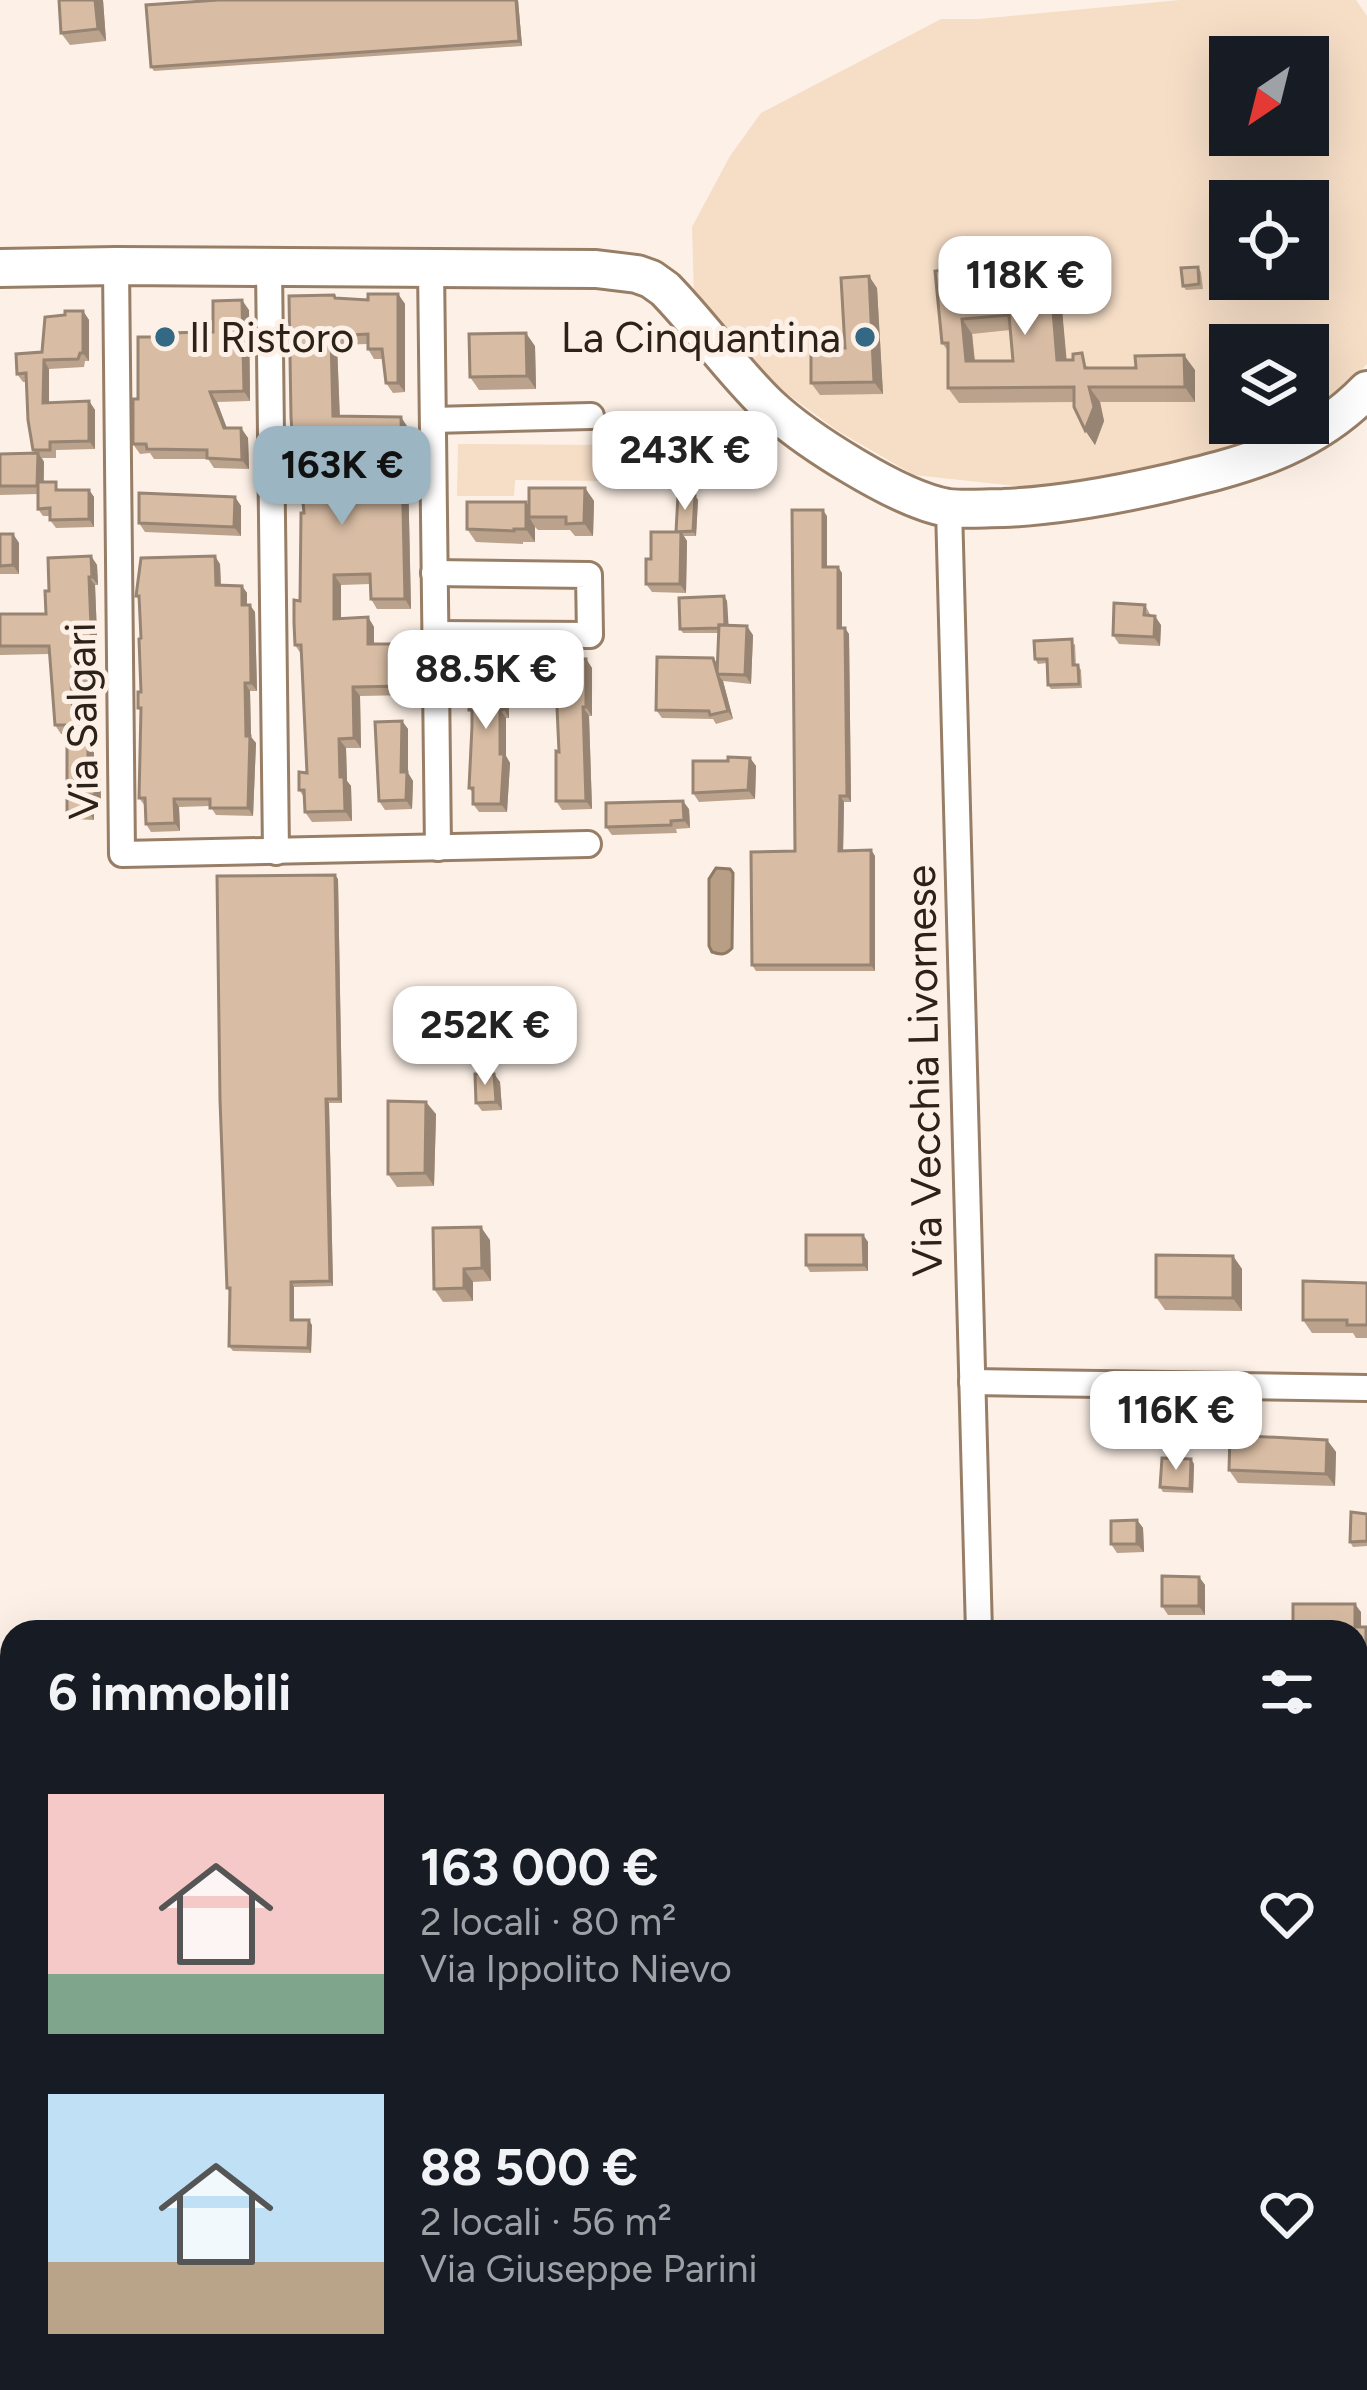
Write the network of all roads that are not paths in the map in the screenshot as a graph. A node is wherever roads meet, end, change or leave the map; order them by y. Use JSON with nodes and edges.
{"nodes":[{"id":1,"x":116,"y":266,"type":"junction"},
{"id":2,"x":431,"y":267,"type":"junction"},
{"id":3,"x":0,"y":268,"type":"edge"},
{"id":4,"x":269,"y":268,"type":"junction"},
{"id":5,"x":1367,"y":390,"type":"edge"},
{"id":6,"x":591,"y":416,"type":"dead end"},
{"id":7,"x":433,"y":420,"type":"junction"},
{"id":8,"x":949,"y":508,"type":"junction"},
{"id":9,"x":434,"y":573,"type":"junction"},
{"id":10,"x":435,"y":634,"type":"junction"},
{"id":11,"x":588,"y":844,"type":"dead end"},
{"id":12,"x":438,"y":848,"type":"junction"},
{"id":13,"x":276,"y":852,"type":"junction"},
{"id":14,"x":972,"y":1382,"type":"junction"},
{"id":15,"x":1367,"y":1388,"type":"edge"},
{"id":16,"x":979,"y":1620,"type":"edge"}],
"edges":[{"from":1,"to":3,"type":"street"},
{"from":1,"to":4,"type":"street"},
{"from":1,"to":13,"type":"street","name":"Via Salgari"},
{"from":2,"to":4,"type":"street"},
{"from":2,"to":7,"type":"street"},
{"from":2,"to":8,"type":"street"},
{"from":4,"to":13,"type":"street"},
{"from":5,"to":8,"type":"street"},
{"from":6,"to":7,"type":"street"},
{"from":7,"to":9,"type":"street"},
{"from":8,"to":14,"type":"street","name":"Via Vecchia Livornese"},
{"from":9,"to":10,"type":"street"},
{"from":9,"to":10,"type":"street"},
{"from":10,"to":12,"type":"street"},
{"from":11,"to":12,"type":"street","name":"Via Salgari"},
{"from":12,"to":13,"type":"street","name":"Via Salgari"},
{"from":14,"to":15,"type":"street"},
{"from":14,"to":16,"type":"street","name":"Via Vecchia Livornese"}]}
